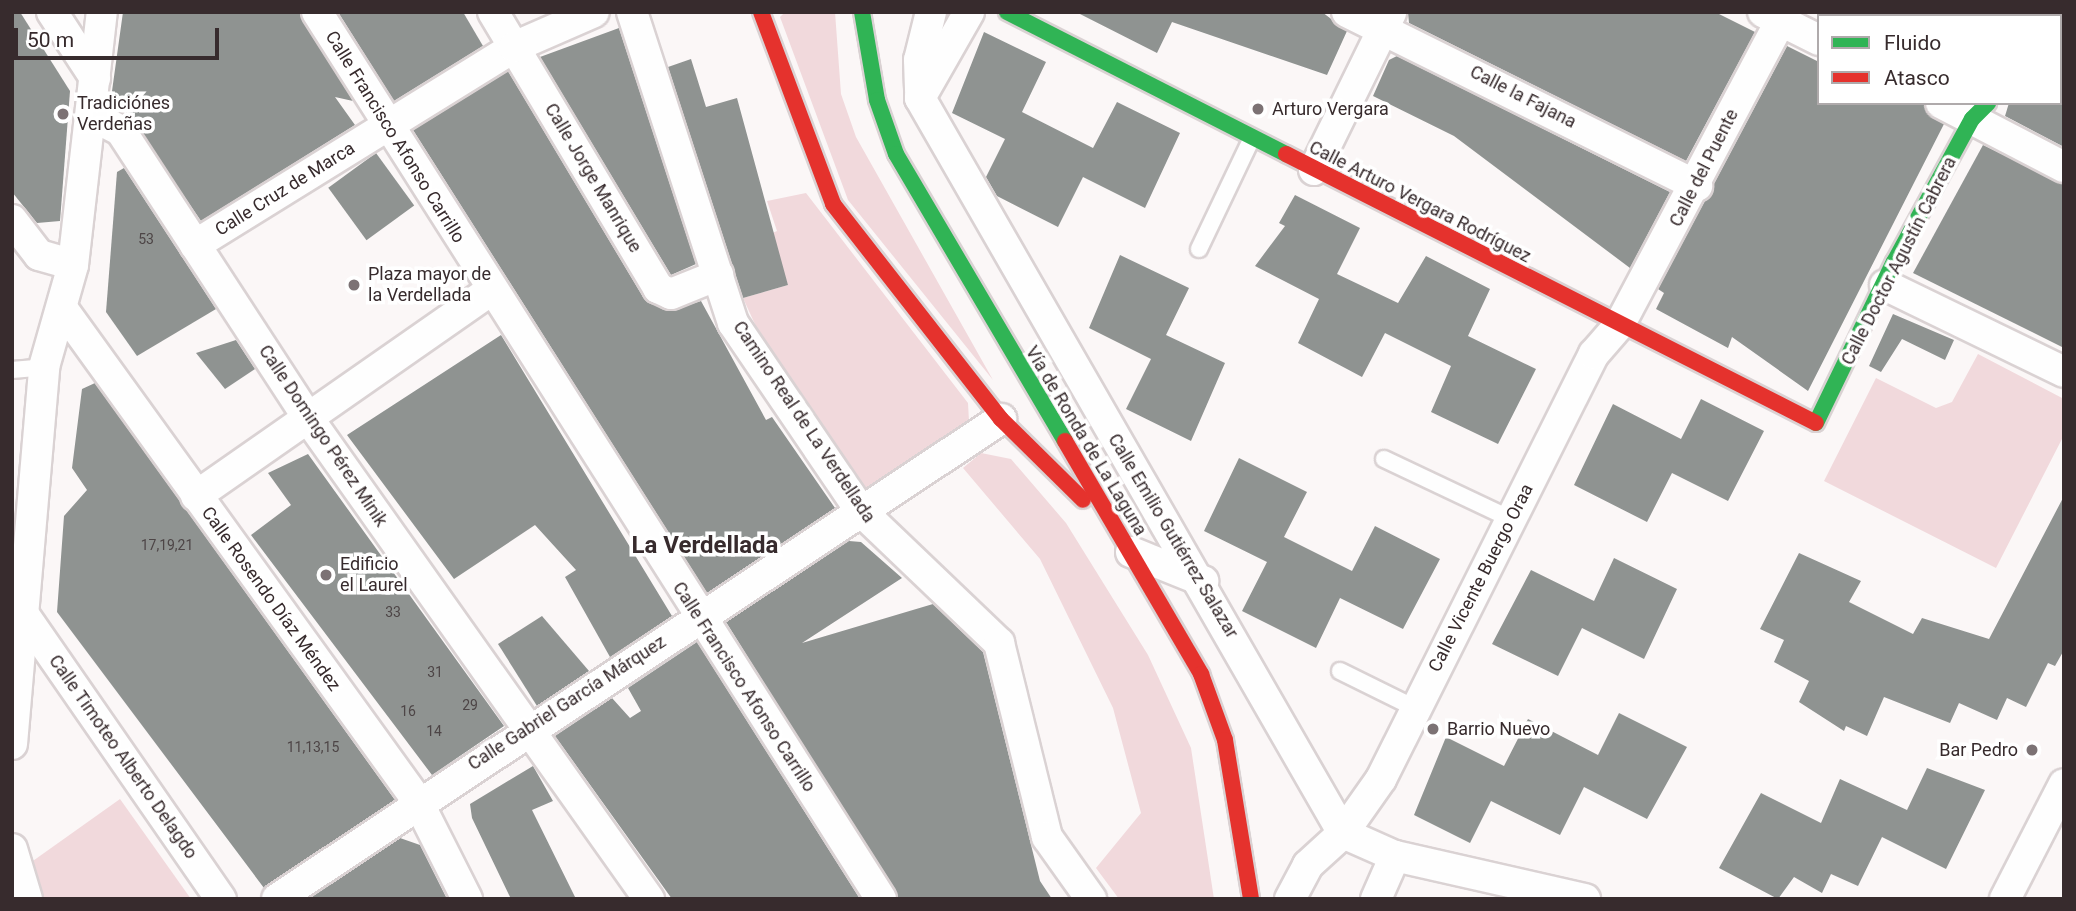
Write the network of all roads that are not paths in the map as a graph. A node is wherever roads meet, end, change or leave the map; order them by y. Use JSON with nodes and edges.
{"nodes":[{"id":1,"x":52,"y":12,"type":"edge"},
{"id":2,"x":102,"y":12,"type":"edge"},
{"id":3,"x":317,"y":12,"type":"edge"},
{"id":4,"x":493,"y":12,"type":"edge"},
{"id":5,"x":594,"y":12,"type":"edge"},
{"id":6,"x":632,"y":12,"type":"edge"},
{"id":7,"x":761,"y":12,"type":"edge"},
{"id":8,"x":862,"y":12,"type":"edge"},
{"id":9,"x":931,"y":12,"type":"edge"},
{"id":10,"x":969,"y":12,"type":"edge"},
{"id":11,"x":1007,"y":12,"type":"edge"},
{"id":12,"x":1347,"y":12,"type":"edge"},
{"id":13,"x":1775,"y":15,"type":"edge"},
{"id":14,"x":1387,"y":21,"type":"edge"},
{"id":15,"x":1817,"y":39,"type":"edge"},
{"id":16,"x":514,"y":47,"type":"junction"},
{"id":17,"x":95,"y":78,"type":"junction"},
{"id":18,"x":920,"y":98,"type":"junction"},
{"id":19,"x":1951,"y":105,"type":"edge"},
{"id":20,"x":1980,"y":111,"type":"edge"},
{"id":21,"x":92,"y":116,"type":"junction"},
{"id":22,"x":387,"y":126,"type":"junction"},
{"id":23,"x":1252,"y":138,"type":"junction"},
{"id":24,"x":2064,"y":167,"type":"edge"},
{"id":25,"x":1314,"y":170,"type":"junction"},
{"id":26,"x":1697,"y":186,"type":"junction"},
{"id":27,"x":12,"y":220,"type":"edge"},
{"id":28,"x":195,"y":244,"type":"junction"},
{"id":29,"x":1199,"y":249,"type":"dead end"},
{"id":30,"x":73,"y":265,"type":"junction"},
{"id":31,"x":718,"y":275,"type":"junction"},
{"id":32,"x":1885,"y":285,"type":"junction"},
{"id":33,"x":491,"y":290,"type":"junction"},
{"id":34,"x":62,"y":308,"type":"junction"},
{"id":35,"x":1619,"y":324,"type":"junction"},
{"id":36,"x":44,"y":367,"type":"junction"},
{"id":37,"x":12,"y":370,"type":"edge"},
{"id":38,"x":2064,"y":372,"type":"edge"},
{"id":39,"x":308,"y":418,"type":"junction"},
{"id":40,"x":1001,"y":419,"type":"junction"},
{"id":41,"x":1817,"y":423,"type":"joint"},
{"id":42,"x":1384,"y":459,"type":"dead end"},
{"id":43,"x":195,"y":496,"type":"junction"},
{"id":44,"x":861,"y":511,"type":"junction"},
{"id":45,"x":1511,"y":519,"type":"junction"},
{"id":46,"x":1128,"y":546,"type":"junction"},
{"id":47,"x":1203,"y":581,"type":"junction"},
{"id":48,"x":18,"y":606,"type":"edge"},
{"id":49,"x":698,"y":618,"type":"junction"},
{"id":50,"x":1340,"y":671,"type":"dead end"},
{"id":51,"x":1415,"y":708,"type":"junction"},
{"id":52,"x":526,"y":729,"type":"junction"},
{"id":53,"x":12,"y":744,"type":"edge"},
{"id":54,"x":2064,"y":784,"type":"edge"},
{"id":55,"x":418,"y":800,"type":"junction"},
{"id":56,"x":1343,"y":833,"type":"junction"},
{"id":57,"x":12,"y":849,"type":"edge"},
{"id":58,"x":1395,"y":856,"type":"junction"},
{"id":59,"x":1087,"y":898,"type":"edge"},
{"id":60,"x":27,"y":899,"type":"edge"},
{"id":61,"x":222,"y":899,"type":"edge"},
{"id":62,"x":277,"y":899,"type":"edge"},
{"id":63,"x":467,"y":899,"type":"edge"},
{"id":64,"x":649,"y":899,"type":"edge"},
{"id":65,"x":881,"y":899,"type":"edge"},
{"id":66,"x":1251,"y":899,"type":"edge"},
{"id":67,"x":1290,"y":899,"type":"edge"},
{"id":68,"x":1376,"y":899,"type":"edge"},
{"id":69,"x":1585,"y":899,"type":"edge"},
{"id":70,"x":2005,"y":899,"type":"edge"}],
"edges":[{"from":1,"to":17,"type":"street"},
{"from":2,"to":17,"type":"street"},
{"from":3,"to":22,"type":"street","name":"Calle Francisco Afonso Carrillo"},
{"from":4,"to":16,"type":"street","name":"Calle Jorge Manrique"},
{"from":5,"to":16,"type":"street","name":"Calle Cruz de Marca"},
{"from":6,"to":31,"type":"street","name":"Camino Real de La Verdellada"},
{"from":7,"to":40,"type":"main road"},
{"from":8,"to":46,"type":"main road","name":"Vía de Ronda de La Laguna"},
{"from":9,"to":18,"type":"street","name":"Calle Emilio Gutiérrez Salazar"},
{"from":10,"to":18,"type":"street"},
{"from":11,"to":23,"type":"main road","name":"Calle Arturo Vergara Rodríguez"},
{"from":12,"to":14,"type":"street","name":"Calle la Fajana"},
{"from":13,"to":15,"type":"street"},
{"from":13,"to":26,"type":"street","name":"Calle del Puente"},
{"from":14,"to":25,"type":"street"},
{"from":14,"to":26,"type":"street","name":"Calle la Fajana"},
{"from":16,"to":22,"type":"street","name":"Calle Cruz de Marca"},
{"from":16,"to":31,"type":"street","name":"Calle Jorge Manrique"},
{"from":17,"to":21,"type":"street"},
{"from":18,"to":47,"type":"street","name":"Calle Emilio Gutiérrez Salazar"},
{"from":19,"to":20,"type":"street"},
{"from":20,"to":24,"type":"street"},
{"from":20,"to":32,"type":"main road","name":"Calle Doctor Agustín Cabrera"},
{"from":21,"to":28,"type":"street","name":"Calle Domingo Pérez Minik"},
{"from":21,"to":30,"type":"street"},
{"from":22,"to":28,"type":"street","name":"Calle Cruz de Marca"},
{"from":22,"to":33,"type":"street","name":"Calle Francisco Afonso Carrillo"},
{"from":23,"to":25,"type":"main road","name":"Calle Arturo Vergara Rodríguez"},
{"from":23,"to":29,"type":"lane"},
{"from":25,"to":35,"type":"main road","name":"Calle Arturo Vergara Rodríguez"},
{"from":26,"to":35,"type":"street","name":"Calle del Puente"},
{"from":27,"to":30,"type":"street"},
{"from":28,"to":39,"type":"street","name":"Calle Domingo Pérez Minik"},
{"from":30,"to":34,"type":"street"},
{"from":31,"to":44,"type":"street","name":"Camino Real de La Verdellada"},
{"from":32,"to":38,"type":"street"},
{"from":32,"to":41,"type":"main road","name":"Calle Doctor Agustín Cabrera"},
{"from":33,"to":39,"type":"street"},
{"from":33,"to":49,"type":"street","name":"Calle Francisco Afonso Carrillo"},
{"from":34,"to":36,"type":"street"},
{"from":34,"to":43,"type":"street","name":"Calle Rosendo Díaz Méndez"},
{"from":35,"to":41,"type":"main road","name":"Calle Arturo Vergara Rodríguez"},
{"from":35,"to":45,"type":"street","name":"Calle Vicente Buergo Oraa"},
{"from":36,"to":37,"type":"lane"},
{"from":36,"to":48,"type":"street"},
{"from":39,"to":43,"type":"street"},
{"from":39,"to":52,"type":"street","name":"Calle Domingo Pérez Minik"},
{"from":40,"to":44,"type":"street","name":"Calle Gabriel García Márquez"},
{"from":40,"to":46,"type":"main road"},
{"from":42,"to":45,"type":"lane"},
{"from":43,"to":55,"type":"street","name":"Calle Rosendo Díaz Méndez"},
{"from":44,"to":49,"type":"street","name":"Calle Gabriel García Márquez"},
{"from":44,"to":59,"type":"street","name":"Camino Real de La Verdellada"},
{"from":45,"to":51,"type":"street","name":"Calle Vicente Buergo Oraa"},
{"from":46,"to":47,"type":"street"},
{"from":46,"to":66,"type":"main road","name":"Vía de Ronda de La Laguna"},
{"from":47,"to":56,"type":"street","name":"Calle Emilio Gutiérrez Salazar"},
{"from":48,"to":53,"type":"street"},
{"from":48,"to":61,"type":"street","name":"Calle Timoteo Alberto Delagdo"},
{"from":49,"to":52,"type":"street","name":"Calle Gabriel García Márquez"},
{"from":49,"to":65,"type":"street","name":"Calle Francisco Afonso Carrillo"},
{"from":50,"to":51,"type":"lane"},
{"from":51,"to":56,"type":"street","name":"Calle Vicente Buergo Oraa"},
{"from":52,"to":55,"type":"street","name":"Calle Gabriel García Márquez"},
{"from":52,"to":64,"type":"street","name":"Calle Domingo Pérez Minik"},
{"from":54,"to":70,"type":"street"},
{"from":55,"to":62,"type":"street","name":"Calle Gabriel García Márquez"},
{"from":55,"to":63,"type":"street","name":"Calle Rosendo Díaz Méndez"},
{"from":56,"to":58,"type":"street"},
{"from":56,"to":67,"type":"street","name":"Calle Vicente Buergo Oraa"},
{"from":57,"to":60,"type":"street"},
{"from":58,"to":68,"type":"street"},
{"from":58,"to":69,"type":"street"}]}
